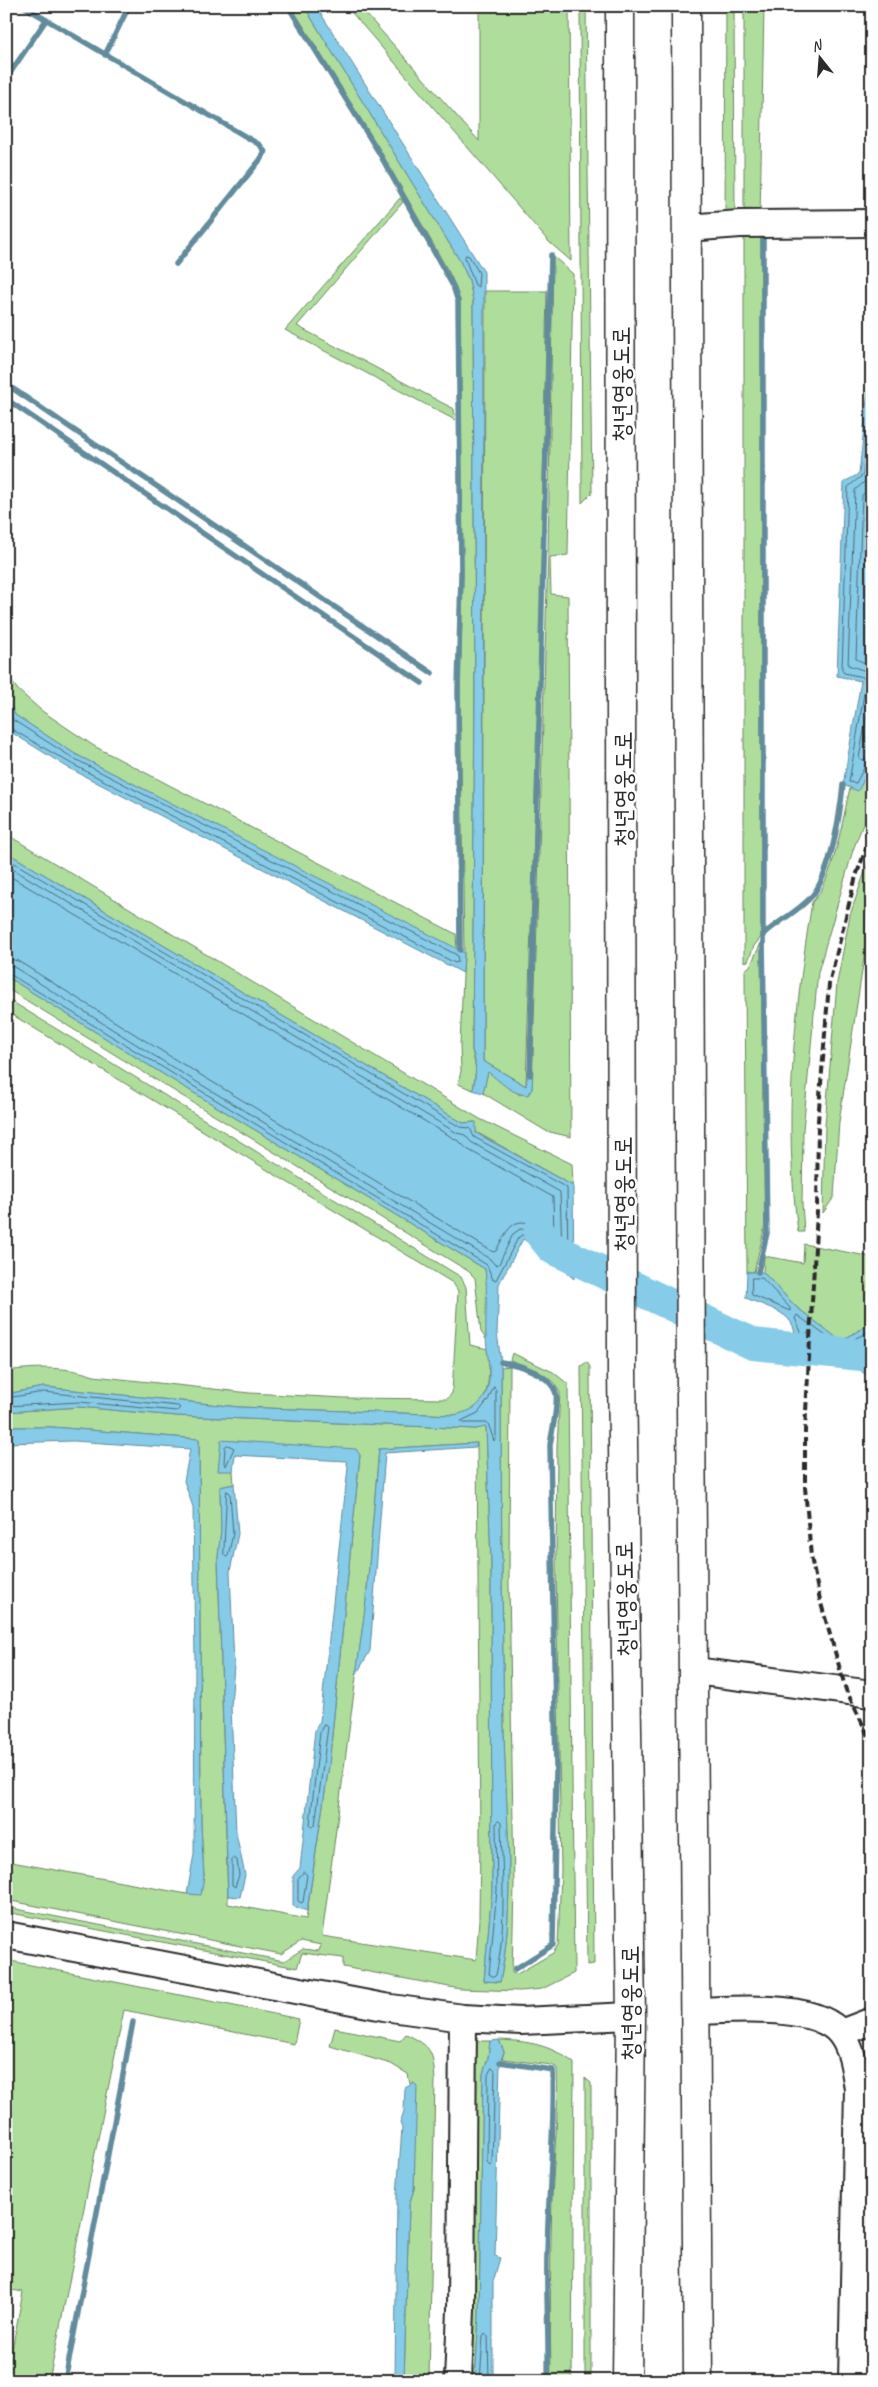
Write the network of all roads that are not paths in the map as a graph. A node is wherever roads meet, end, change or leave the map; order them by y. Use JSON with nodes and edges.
{"nodes":[{"id":1,"x":620,"y":6,"type":"edge"},
{"id":2,"x":686,"y":6,"type":"edge"},
{"id":3,"x":872,"y":223,"type":"edge"},
{"id":4,"x":687,"y":228,"type":"junction"},
{"id":5,"x":695,"y":1671,"type":"junction"},
{"id":6,"x":872,"y":1694,"type":"edge"},
{"id":7,"x":6,"y":1934,"type":"edge"},
{"id":8,"x":697,"y":2011,"type":"junction"},
{"id":9,"x":630,"y":2016,"type":"junction"},
{"id":10,"x":463,"y":2018,"type":"junction"},
{"id":11,"x":872,"y":2021,"type":"edge"},
{"id":12,"x":841,"y":2033,"type":"junction"},
{"id":13,"x":458,"y":2381,"type":"edge"},
{"id":14,"x":627,"y":2381,"type":"edge"},
{"id":15,"x":698,"y":2381,"type":"edge"},
{"id":16,"x":852,"y":2381,"type":"edge"}],
"edges":[{"from":1,"to":9,"type":"highway","name":"청년영웅도로"},
{"from":2,"to":4,"type":"highway"},
{"from":3,"to":4,"type":"street"},
{"from":4,"to":5,"type":"highway"},
{"from":5,"to":6,"type":"street"},
{"from":5,"to":8,"type":"highway"},
{"from":7,"to":10,"type":"street"},
{"from":8,"to":12,"type":"street"},
{"from":8,"to":15,"type":"highway"},
{"from":9,"to":10,"type":"street"},
{"from":9,"to":14,"type":"highway","name":"청년영웅도로"},
{"from":10,"to":13,"type":"street"},
{"from":11,"to":12,"type":"street"},
{"from":12,"to":16,"type":"street"}]}
